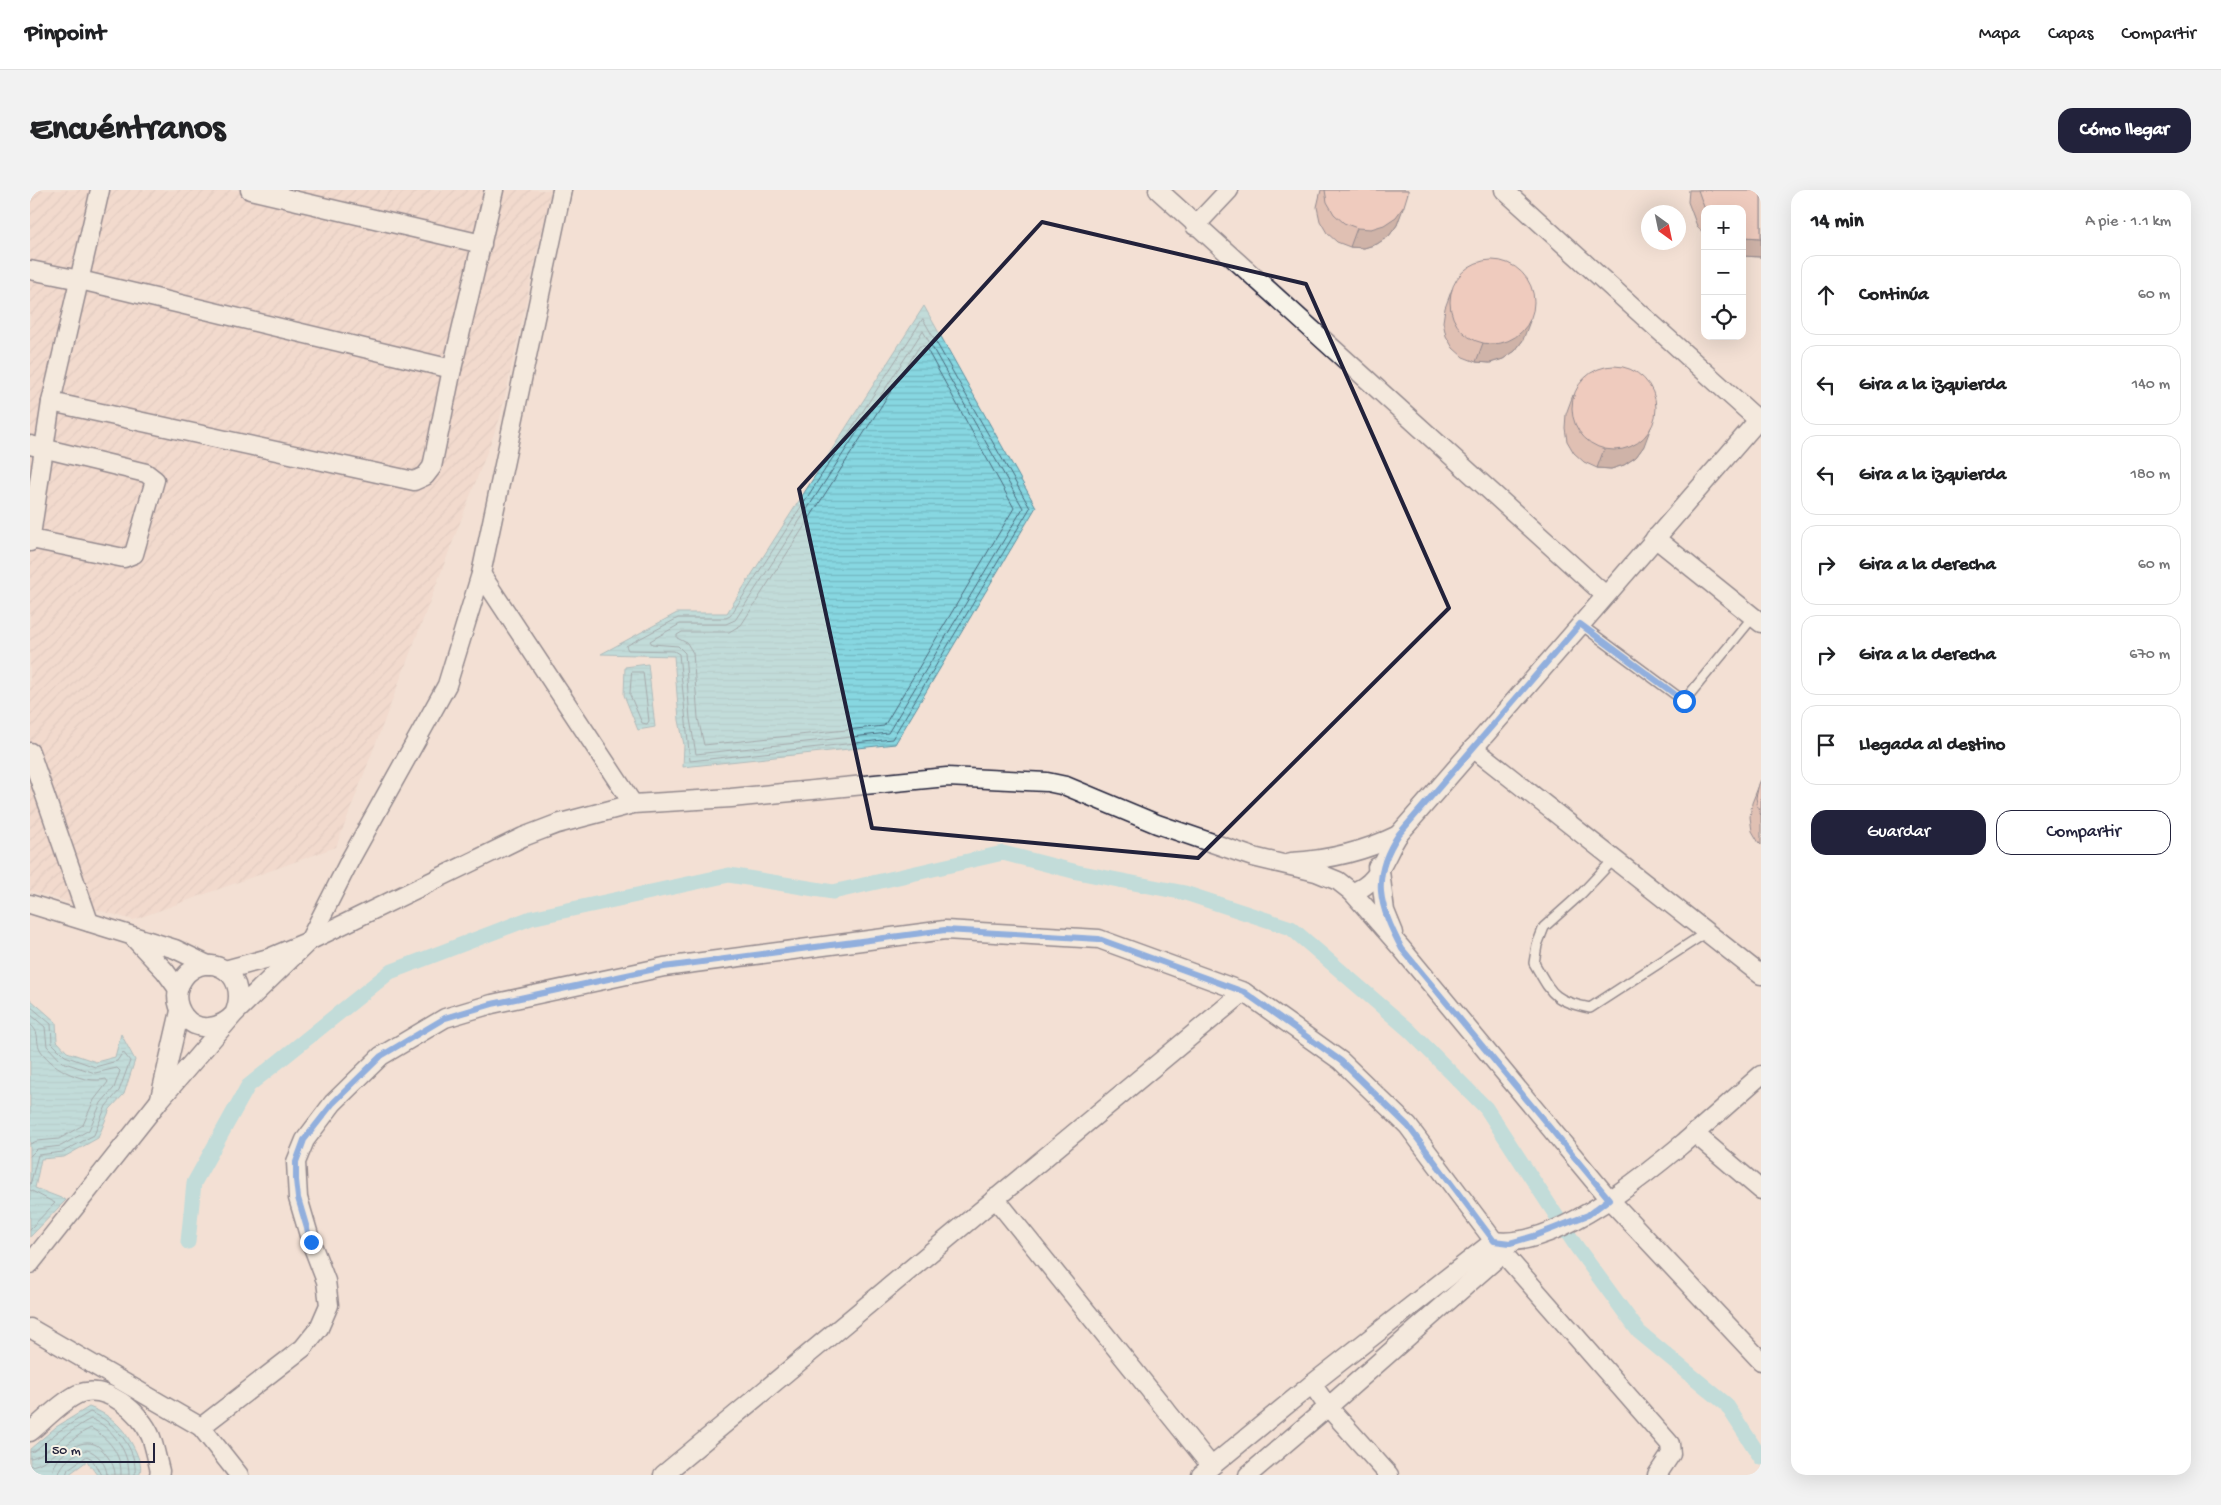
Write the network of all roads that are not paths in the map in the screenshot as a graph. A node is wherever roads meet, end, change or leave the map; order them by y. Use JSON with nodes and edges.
{"nodes":[{"id":1,"x":100,"y":190,"type":"edge"},
{"id":2,"x":250,"y":190,"type":"edge"},
{"id":3,"x":494,"y":190,"type":"edge"},
{"id":4,"x":562,"y":190,"type":"edge"},
{"id":5,"x":1158,"y":190,"type":"edge"},
{"id":6,"x":1229,"y":190,"type":"edge"},
{"id":7,"x":1504,"y":190,"type":"edge"},
{"id":8,"x":1195,"y":226,"type":"junction"},
{"id":9,"x":482,"y":244,"type":"junction"},
{"id":10,"x":30,"y":270,"type":"edge"},
{"id":11,"x":80,"y":280,"type":"junction"},
{"id":12,"x":452,"y":369,"type":"junction"},
{"id":13,"x":52,"y":402,"type":"junction"},
{"id":14,"x":1760,"y":419,"type":"edge"},
{"id":15,"x":38,"y":446,"type":"edge"},
{"id":16,"x":1655,"y":538,"type":"junction"},
{"id":17,"x":30,"y":540,"type":"edge"},
{"id":18,"x":481,"y":574,"type":"junction"},
{"id":19,"x":1605,"y":595,"type":"junction"},
{"id":20,"x":1757,"y":620,"type":"edge"},
{"id":21,"x":1580,"y":624,"type":"junction"},
{"id":22,"x":1473,"y":748,"type":"junction"},
{"id":23,"x":30,"y":752,"type":"edge"},
{"id":24,"x":633,"y":804,"type":"junction"},
{"id":25,"x":1399,"y":834,"type":"junction"},
{"id":26,"x":1353,"y":852,"type":"junction"},
{"id":27,"x":1614,"y":859,"type":"junction"},
{"id":28,"x":1278,"y":863,"type":"junction"},
{"id":29,"x":1380,"y":871,"type":"junction"},
{"id":30,"x":1338,"y":881,"type":"junction"},
{"id":31,"x":1352,"y":892,"type":"junction"},
{"id":32,"x":30,"y":904,"type":"edge"},
{"id":33,"x":88,"y":922,"type":"junction"},
{"id":34,"x":1707,"y":932,"type":"junction"},
{"id":35,"x":132,"y":936,"type":"junction"},
{"id":36,"x":309,"y":941,"type":"junction"},
{"id":37,"x":1402,"y":949,"type":"junction"},
{"id":38,"x":217,"y":967,"type":"junction"},
{"id":39,"x":1761,"y":975,"type":"edge"},
{"id":40,"x":178,"y":989,"type":"junction"},
{"id":41,"x":1244,"y":992,"type":"junction"},
{"id":42,"x":180,"y":1011,"type":"junction"},
{"id":43,"x":234,"y":1014,"type":"junction"},
{"id":44,"x":1761,"y":1075,"type":"edge"},
{"id":45,"x":159,"y":1101,"type":"junction"},
{"id":46,"x":1694,"y":1133,"type":"junction"},
{"id":47,"x":1761,"y":1190,"type":"edge"},
{"id":48,"x":995,"y":1198,"type":"junction"},
{"id":49,"x":1609,"y":1199,"type":"junction"},
{"id":50,"x":1502,"y":1245,"type":"junction"},
{"id":51,"x":30,"y":1264,"type":"edge"},
{"id":52,"x":30,"y":1328,"type":"edge"},
{"id":53,"x":1761,"y":1361,"type":"edge"},
{"id":54,"x":1312,"y":1384,"type":"junction"},
{"id":55,"x":1328,"y":1407,"type":"junction"},
{"id":56,"x":201,"y":1427,"type":"junction"},
{"id":57,"x":30,"y":1432,"type":"edge"},
{"id":58,"x":1206,"y":1471,"type":"edge"},
{"id":59,"x":159,"y":1475,"type":"edge"},
{"id":60,"x":239,"y":1475,"type":"edge"},
{"id":61,"x":663,"y":1475,"type":"edge"},
{"id":62,"x":1248,"y":1475,"type":"edge"},
{"id":63,"x":1389,"y":1475,"type":"edge"},
{"id":64,"x":1657,"y":1475,"type":"edge"}],
"edges":[{"from":1,"to":11,"type":"street"},
{"from":2,"to":9,"type":"street"},
{"from":3,"to":9,"type":"street"},
{"from":4,"to":18,"type":"street"},
{"from":5,"to":8,"type":"street"},
{"from":6,"to":8,"type":"street"},
{"from":7,"to":14,"type":"street"},
{"from":8,"to":19,"type":"street"},
{"from":9,"to":12,"type":"street"},
{"from":10,"to":11,"type":"street"},
{"from":11,"to":12,"type":"street"},
{"from":11,"to":13,"type":"street"},
{"from":12,"to":13,"type":"street"},
{"from":13,"to":15,"type":"street"},
{"from":14,"to":16,"type":"street"},
{"from":15,"to":17,"type":"street"},
{"from":15,"to":17,"type":"street"},
{"from":16,"to":19,"type":"street"},
{"from":16,"to":20,"type":"street"},
{"from":18,"to":24,"type":"street"},
{"from":18,"to":36,"type":"street"},
{"from":19,"to":21,"type":"street"},
{"from":20,"to":21,"type":"lane"},
{"from":21,"to":22,"type":"street"},
{"from":22,"to":25,"type":"street"},
{"from":22,"to":27,"type":"street"},
{"from":23,"to":33,"type":"street"},
{"from":24,"to":28,"type":"street"},
{"from":24,"to":36,"type":"street"},
{"from":25,"to":26,"type":"street"},
{"from":25,"to":29,"type":"street"},
{"from":26,"to":28,"type":"street"},
{"from":26,"to":29,"type":"street"},
{"from":26,"to":30,"type":"street"},
{"from":27,"to":34,"type":"street"},
{"from":27,"to":34,"type":"lane"},
{"from":28,"to":30,"type":"street"},
{"from":29,"to":31,"type":"street"},
{"from":29,"to":37,"type":"street"},
{"from":30,"to":31,"type":"street"},
{"from":31,"to":37,"type":"street"},
{"from":32,"to":33,"type":"street"},
{"from":33,"to":35,"type":"street"},
{"from":34,"to":39,"type":"street"},
{"from":35,"to":38,"type":"street"},
{"from":35,"to":40,"type":"street"},
{"from":36,"to":38,"type":"street"},
{"from":36,"to":43,"type":"street"},
{"from":37,"to":49,"type":"street"},
{"from":38,"to":40,"type":"street"},
{"from":38,"to":43,"type":"street"},
{"from":40,"to":42,"type":"street"},
{"from":41,"to":48,"type":"street"},
{"from":41,"to":50,"type":"street"},
{"from":41,"to":56,"type":"street"},
{"from":42,"to":43,"type":"street"},
{"from":42,"to":45,"type":"street"},
{"from":43,"to":45,"type":"street"},
{"from":44,"to":46,"type":"street"},
{"from":45,"to":51,"type":"street"},
{"from":46,"to":47,"type":"street"},
{"from":46,"to":49,"type":"street"},
{"from":48,"to":58,"type":"street"},
{"from":48,"to":61,"type":"street"},
{"from":49,"to":50,"type":"street"},
{"from":49,"to":53,"type":"street"},
{"from":50,"to":54,"type":"street"},
{"from":50,"to":55,"type":"street"},
{"from":50,"to":64,"type":"street"},
{"from":52,"to":56,"type":"street"},
{"from":54,"to":55,"type":"street"},
{"from":54,"to":58,"type":"street"},
{"from":55,"to":62,"type":"street"},
{"from":55,"to":63,"type":"street"},
{"from":56,"to":60,"type":"street"},
{"from":57,"to":59,"type":"street"}]}
